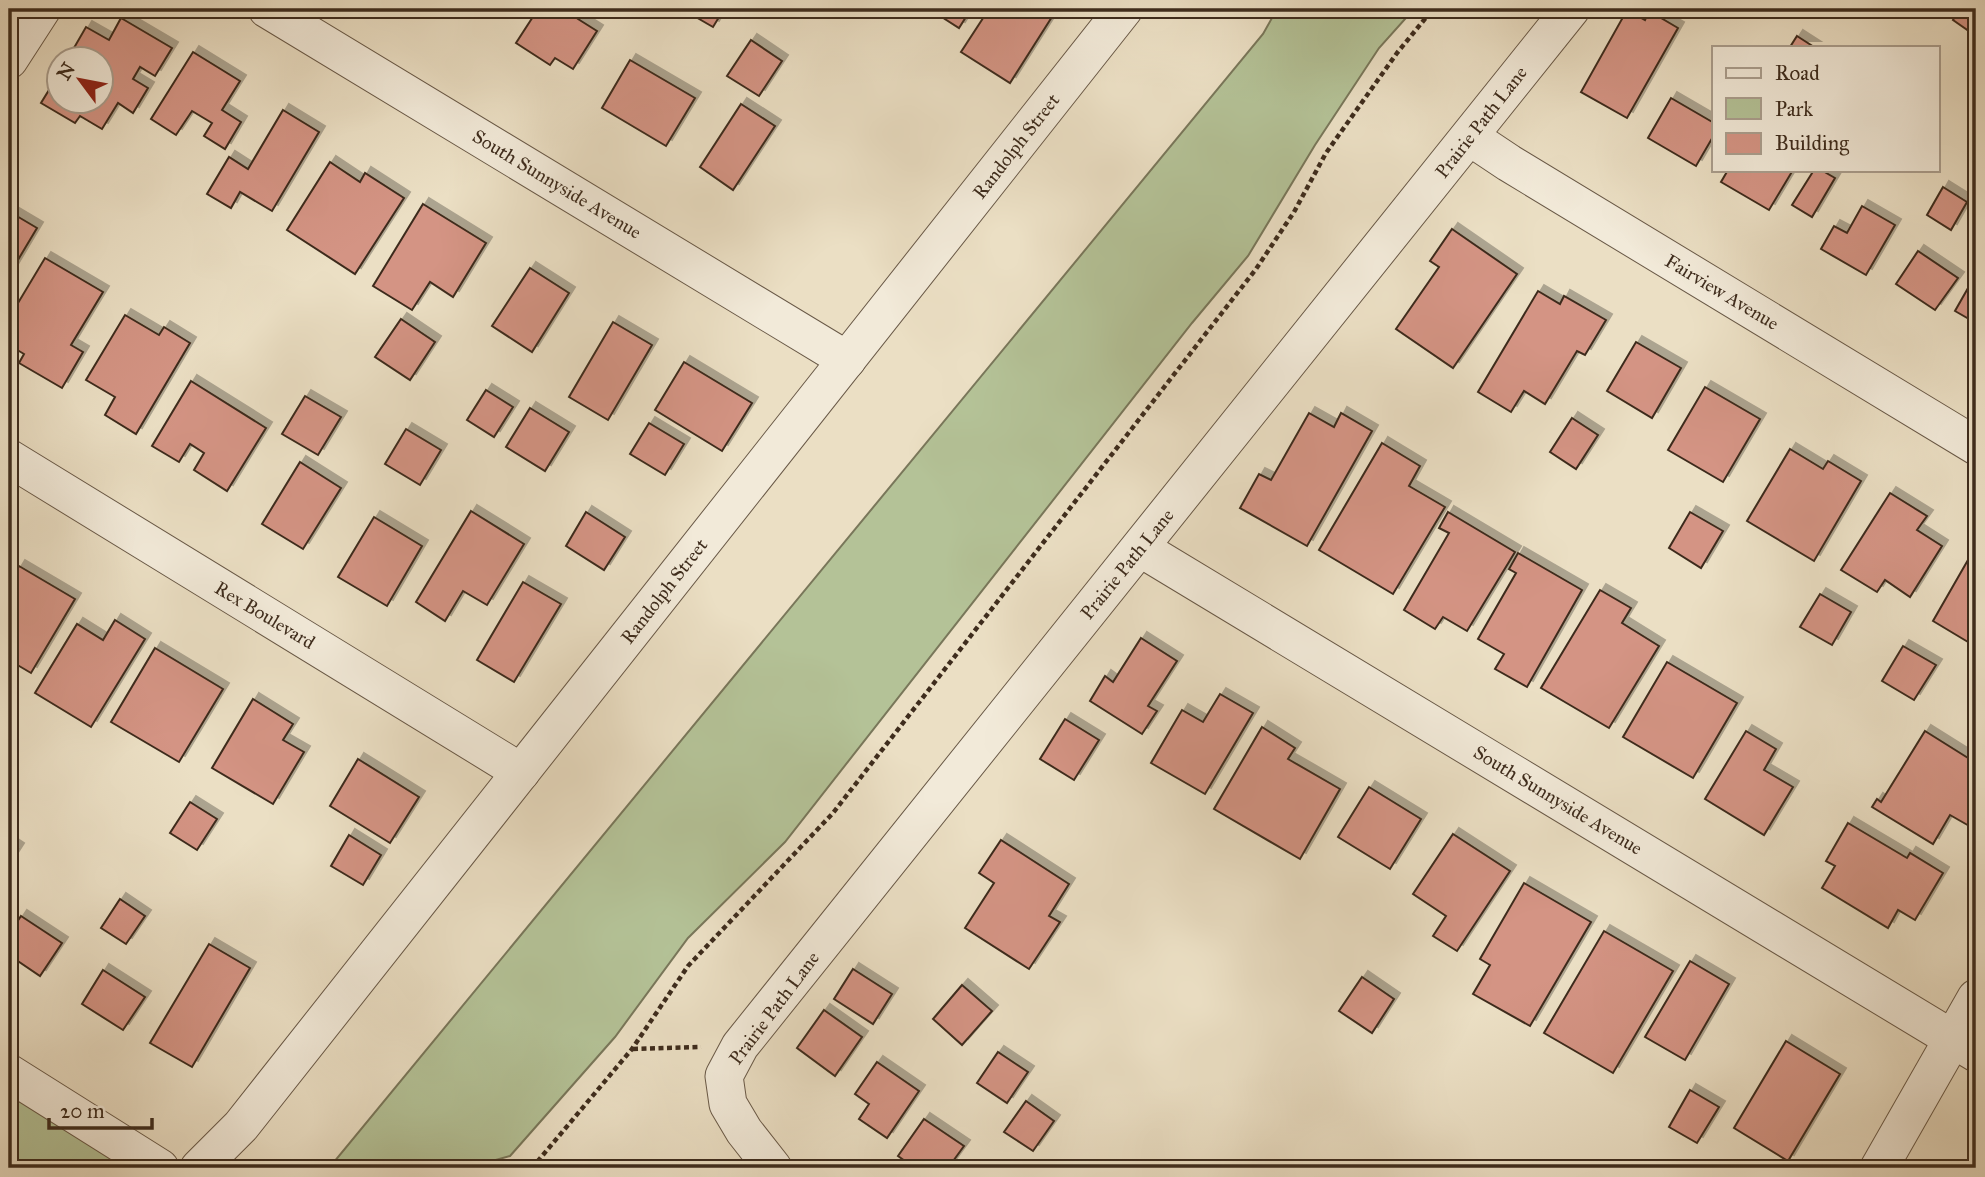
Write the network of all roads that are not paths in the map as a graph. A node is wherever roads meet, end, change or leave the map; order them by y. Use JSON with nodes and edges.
{"nodes":[{"id":1,"x":42,"y":9,"type":"edge"},
{"id":2,"x":267,"y":9,"type":"edge"},
{"id":3,"x":1124,"y":9,"type":"edge"},
{"id":4,"x":1571,"y":9,"type":"edge"},
{"id":5,"x":9,"y":60,"type":"edge"},
{"id":6,"x":1470,"y":137,"type":"junction"},
{"id":7,"x":847,"y":360,"type":"junction"},
{"id":8,"x":1976,"y":446,"type":"edge"},
{"id":9,"x":9,"y":458,"type":"edge"},
{"id":10,"x":1140,"y":548,"type":"junction"},
{"id":11,"x":521,"y":772,"type":"junction"},
{"id":12,"x":1976,"y":998,"type":"edge"},
{"id":13,"x":1965,"y":1046,"type":"edge"},
{"id":14,"x":9,"y":1073,"type":"edge"},
{"id":15,"x":160,"y":1168,"type":"edge"},
{"id":16,"x":199,"y":1168,"type":"edge"},
{"id":17,"x":773,"y":1168,"type":"edge"},
{"id":18,"x":1879,"y":1168,"type":"edge"}],
"edges":[{"from":1,"to":5,"type":"street"},
{"from":2,"to":7,"type":"street","name":"South Sunnyside Avenue"},
{"from":3,"to":7,"type":"street","name":"Randolph Street"},
{"from":4,"to":6,"type":"street","name":"Prairie Path Lane"},
{"from":6,"to":8,"type":"street","name":"Fairview Avenue"},
{"from":6,"to":10,"type":"street","name":"Prairie Path Lane"},
{"from":7,"to":11,"type":"street","name":"Randolph Street"},
{"from":9,"to":11,"type":"street","name":"Rex Boulevard"},
{"from":10,"to":13,"type":"street","name":"South Sunnyside Avenue"},
{"from":10,"to":17,"type":"street","name":"Prairie Path Lane"},
{"from":11,"to":16,"type":"street","name":"Randolph Street"},
{"from":12,"to":13,"type":"street"},
{"from":13,"to":18,"type":"street"},
{"from":14,"to":15,"type":"street"}]}
